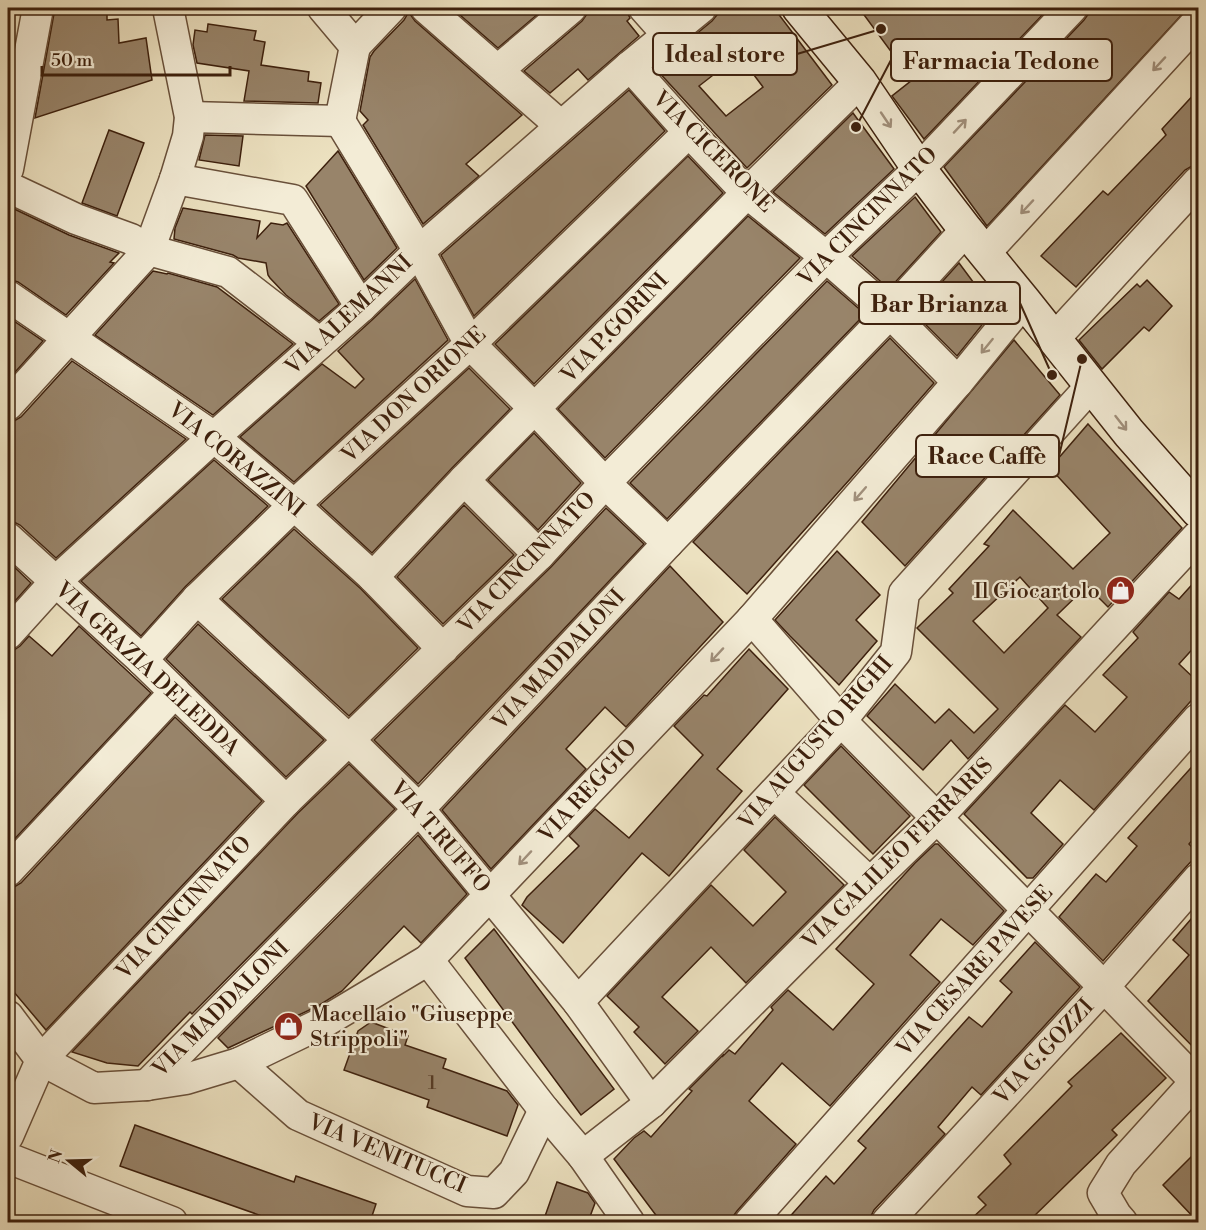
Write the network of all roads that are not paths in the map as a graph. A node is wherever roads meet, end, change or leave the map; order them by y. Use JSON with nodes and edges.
{"nodes":[{"id":1,"x":38,"y":8,"type":"edge"},
{"id":2,"x":168,"y":8,"type":"edge"},
{"id":3,"x":323,"y":8,"type":"edge"},
{"id":4,"x":391,"y":8,"type":"edge"},
{"id":5,"x":426,"y":8,"type":"edge"},
{"id":6,"x":571,"y":8,"type":"edge"},
{"id":7,"x":645,"y":8,"type":"edge"},
{"id":8,"x":702,"y":8,"type":"edge"},
{"id":9,"x":799,"y":8,"type":"edge"},
{"id":10,"x":1072,"y":8,"type":"edge"},
{"id":11,"x":1198,"y":22,"type":"edge"},
{"id":12,"x":668,"y":35,"type":"junction"},
{"id":13,"x":355,"y":46,"type":"junction"},
{"id":14,"x":630,"y":66,"type":"junction"},
{"id":15,"x":498,"y":70,"type":"junction"},
{"id":16,"x":860,"y":82,"type":"junction"},
{"id":17,"x":190,"y":117,"type":"junction"},
{"id":18,"x":340,"y":121,"type":"junction"},
{"id":19,"x":561,"y":126,"type":"junction"},
{"id":20,"x":689,"y":132,"type":"junction"},
{"id":21,"x":8,"y":169,"type":"edge"},
{"id":22,"x":919,"y":169,"type":"junction"},
{"id":23,"x":175,"y":179,"type":"junction"},
{"id":24,"x":1198,"y":182,"type":"edge"},
{"id":25,"x":8,"y":187,"type":"edge"},
{"id":26,"x":747,"y":193,"type":"junction"},
{"id":27,"x":976,"y":241,"type":"junction"},
{"id":28,"x":149,"y":250,"type":"junction"},
{"id":29,"x":418,"y":251,"type":"junction"},
{"id":30,"x":826,"y":257,"type":"junction"},
{"id":31,"x":8,"y":296,"type":"edge"},
{"id":32,"x":1024,"y":301,"type":"junction"},
{"id":33,"x":362,"y":307,"type":"junction"},
{"id":34,"x":890,"y":313,"type":"junction"},
{"id":35,"x":70,"y":338,"type":"junction"},
{"id":36,"x":1054,"y":339,"type":"junction"},
{"id":37,"x":320,"y":343,"type":"junction"},
{"id":38,"x":470,"y":344,"type":"junction"},
{"id":39,"x":958,"y":382,"type":"junction"},
{"id":40,"x":1092,"y":386,"type":"junction"},
{"id":41,"x":8,"y":405,"type":"edge"},
{"id":42,"x":535,"y":409,"type":"junction"},
{"id":43,"x":214,"y":437,"type":"junction"},
{"id":44,"x":464,"y":480,"type":"junction"},
{"id":45,"x":605,"y":483,"type":"junction"},
{"id":46,"x":294,"y":506,"type":"junction"},
{"id":47,"x":1198,"y":511,"type":"edge"},
{"id":48,"x":1198,"y":536,"type":"edge"},
{"id":49,"x":8,"y":538,"type":"edge"},
{"id":50,"x":668,"y":543,"type":"junction"},
{"id":51,"x":539,"y":555,"type":"junction"},
{"id":52,"x":373,"y":577,"type":"junction"},
{"id":53,"x":55,"y":582,"type":"junction"},
{"id":54,"x":197,"y":599,"type":"junction"},
{"id":55,"x":752,"y":619,"type":"junction"},
{"id":56,"x":8,"y":634,"type":"edge"},
{"id":57,"x":443,"y":649,"type":"junction"},
{"id":58,"x":142,"y":660,"type":"junction"},
{"id":59,"x":175,"y":692,"type":"junction"},
{"id":60,"x":1198,"y":719,"type":"edge"},
{"id":61,"x":841,"y":721,"type":"junction"},
{"id":62,"x":349,"y":740,"type":"junction"},
{"id":63,"x":774,"y":793,"type":"junction"},
{"id":64,"x":286,"y":801,"type":"junction"},
{"id":65,"x":419,"y":808,"type":"junction"},
{"id":66,"x":937,"y":818,"type":"junction"},
{"id":67,"x":8,"y":871,"type":"edge"},
{"id":68,"x":1198,"y":879,"type":"edge"},
{"id":69,"x":870,"y":883,"type":"junction"},
{"id":70,"x":490,"y":894,"type":"junction"},
{"id":71,"x":1029,"y":911,"type":"junction"},
{"id":72,"x":428,"y":960,"type":"junction"},
{"id":73,"x":1104,"y":987,"type":"junction"},
{"id":74,"x":578,"y":1002,"type":"junction"},
{"id":75,"x":8,"y":1016,"type":"edge"},
{"id":76,"x":40,"y":1060,"type":"junction"},
{"id":77,"x":239,"y":1063,"type":"junction"},
{"id":78,"x":1197,"y":1081,"type":"edge"},
{"id":79,"x":147,"y":1085,"type":"junction"},
{"id":80,"x":651,"y":1102,"type":"junction"},
{"id":81,"x":544,"y":1110,"type":"junction"},
{"id":82,"x":8,"y":1136,"type":"edge"},
{"id":83,"x":583,"y":1156,"type":"junction"},
{"id":84,"x":8,"y":1158,"type":"edge"},
{"id":85,"x":896,"y":1219,"type":"edge"},
{"id":86,"x":172,"y":1222,"type":"edge"},
{"id":87,"x":629,"y":1222,"type":"edge"},
{"id":88,"x":750,"y":1222,"type":"edge"},
{"id":89,"x":1122,"y":1222,"type":"edge"}],
"edges":[{"from":1,"to":21,"type":"street"},
{"from":2,"to":17,"type":"street"},
{"from":3,"to":13,"type":"street"},
{"from":4,"to":13,"type":"street"},
{"from":5,"to":15,"type":"street"},
{"from":6,"to":15,"type":"street"},
{"from":7,"to":12,"type":"street"},
{"from":8,"to":12,"type":"street","name":"VIA ALEMANNI"},
{"from":9,"to":16,"type":"main road"},
{"from":22,"to":10,"type":"street","name":"VIA CINCINNATO","one_way":true},
{"from":11,"to":27,"type":"street","name":"VIA MADDALONI","one_way":true},
{"from":12,"to":14,"type":"street","name":"VIA ALEMANNI"},
{"from":13,"to":18,"type":"street"},
{"from":14,"to":19,"type":"street","name":"VIA ALEMANNI"},
{"from":14,"to":20,"type":"street","name":"VIA CICERONE"},
{"from":15,"to":19,"type":"street"},
{"from":16,"to":22,"type":"main road","one_way":true},
{"from":16,"to":26,"type":"street","name":"VIA P.GORINI"},
{"from":17,"to":18,"type":"street"},
{"from":17,"to":23,"type":"street"},
{"from":18,"to":29,"type":"street"},
{"from":19,"to":29,"type":"street","name":"VIA ALEMANNI"},
{"from":20,"to":26,"type":"street","name":"VIA CICERONE"},
{"from":20,"to":38,"type":"street","name":"VIA DON ORIONE"},
{"from":22,"to":27,"type":"main road"},
{"from":22,"to":30,"type":"street","name":"VIA CINCINNATO"},
{"from":23,"to":28,"type":"street"},
{"from":23,"to":33,"type":"street"},
{"from":24,"to":36,"type":"street"},
{"from":25,"to":28,"type":"street"},
{"from":26,"to":30,"type":"street","name":"VIA CICERONE"},
{"from":26,"to":42,"type":"street","name":"VIA P.GORINI"},
{"from":27,"to":32,"type":"main road"},
{"from":27,"to":34,"type":"street","name":"VIA MADDALONI"},
{"from":28,"to":35,"type":"street"},
{"from":28,"to":37,"type":"street"},
{"from":29,"to":33,"type":"street","name":"VIA ALEMANNI"},
{"from":29,"to":38,"type":"street"},
{"from":30,"to":34,"type":"street","name":"VIA CICERONE"},
{"from":30,"to":45,"type":"street","name":"VIA CINCINNATO"},
{"from":31,"to":35,"type":"street","name":"VIA CORAZZINI"},
{"from":32,"to":36,"type":"main road"},
{"from":32,"to":39,"type":"street","name":"VIA REGGIO","one_way":true},
{"from":33,"to":37,"type":"street","name":"VIA ALEMANNI"},
{"from":34,"to":39,"type":"street","name":"VIA CICERONE"},
{"from":34,"to":50,"type":"street","name":"VIA MADDALONI"},
{"from":35,"to":41,"type":"street"},
{"from":35,"to":43,"type":"street","name":"VIA CORAZZINI"},
{"from":36,"to":40,"type":"main road"},
{"from":37,"to":43,"type":"street","name":"VIA ALEMANNI"},
{"from":38,"to":42,"type":"street"},
{"from":38,"to":46,"type":"street","name":"VIA DON ORIONE"},
{"from":39,"to":55,"type":"street","name":"VIA REGGIO","one_way":true},
{"from":40,"to":47,"type":"main road","one_way":true},
{"from":40,"to":61,"type":"street","name":"VIA AUGUSTO RIGHI"},
{"from":42,"to":44,"type":"street","name":"VIA P.GORINI"},
{"from":42,"to":45,"type":"street"},
{"from":43,"to":46,"type":"street","name":"VIA CORAZZINI"},
{"from":43,"to":53,"type":"street","name":"VIA ALEMANNI"},
{"from":44,"to":51,"type":"street"},
{"from":44,"to":52,"type":"street","name":"VIA P.GORINI"},
{"from":45,"to":50,"type":"street"},
{"from":45,"to":51,"type":"street","name":"VIA CINCINNATO"},
{"from":46,"to":52,"type":"street","name":"VIA CORAZZINI"},
{"from":46,"to":54,"type":"street","name":"VIA DON ORIONE"},
{"from":48,"to":66,"type":"street","name":"VIA GALILEO FERRARIS"},
{"from":49,"to":53,"type":"street","name":"VIA GRAZIA DELEDDA"},
{"from":50,"to":65,"type":"street","name":"VIA MADDALONI"},
{"from":51,"to":57,"type":"street","name":"VIA CINCINNATO"},
{"from":52,"to":57,"type":"street","name":"VIA CORAZZINI"},
{"from":53,"to":56,"type":"street","name":"VIA ALEMANNI"},
{"from":53,"to":58,"type":"street","name":"VIA GRAZIA DELEDDA"},
{"from":54,"to":58,"type":"street","name":"VIA DON ORIONE"},
{"from":54,"to":62,"type":"street","name":"VIA T.RUFFO"},
{"from":55,"to":61,"type":"street"},
{"from":55,"to":70,"type":"street","name":"VIA REGGIO","one_way":true},
{"from":57,"to":62,"type":"street","name":"VIA CINCINNATO"},
{"from":58,"to":59,"type":"street","name":"VIA GRAZIA DELEDDA"},
{"from":59,"to":64,"type":"street","name":"VIA GRAZIA DELEDDA"},
{"from":59,"to":67,"type":"street"},
{"from":60,"to":71,"type":"street","name":"VIA CESARE PAVESE"},
{"from":61,"to":63,"type":"street","name":"VIA AUGUSTO RIGHI"},
{"from":61,"to":66,"type":"street"},
{"from":62,"to":64,"type":"street","name":"VIA CINCINNATO"},
{"from":62,"to":65,"type":"street","name":"VIA T.RUFFO"},
{"from":63,"to":69,"type":"street"},
{"from":63,"to":74,"type":"street","name":"VIA AUGUSTO RIGHI"},
{"from":64,"to":76,"type":"street","name":"VIA CINCINNATO"},
{"from":65,"to":70,"type":"street","name":"VIA T.RUFFO"},
{"from":65,"to":79,"type":"street","name":"VIA MADDALONI"},
{"from":66,"to":69,"type":"street","name":"VIA GALILEO FERRARIS"},
{"from":66,"to":71,"type":"street"},
{"from":68,"to":73,"type":"street","name":"VIA G.GOZZI"},
{"from":69,"to":80,"type":"street","name":"VIA GALILEO FERRARIS"},
{"from":70,"to":72,"type":"street","name":"VIA REGGIO"},
{"from":70,"to":74,"type":"street","name":"VIA T.RUFFO"},
{"from":71,"to":73,"type":"street"},
{"from":71,"to":88,"type":"street","name":"VIA CESARE PAVESE"},
{"from":72,"to":77,"type":"street","name":"VIA REGGIO"},
{"from":72,"to":81,"type":"street"},
{"from":73,"to":78,"type":"street"},
{"from":73,"to":85,"type":"street","name":"VIA G.GOZZI"},
{"from":74,"to":80,"type":"street","name":"VIA T.RUFFO"},
{"from":75,"to":76,"type":"street"},
{"from":76,"to":79,"type":"street","name":"VIA REGGIO"},
{"from":76,"to":82,"type":"street","name":"VIA CINCINNATO"},
{"from":77,"to":79,"type":"street","name":"VIA REGGIO"},
{"from":77,"to":81,"type":"street","name":"VIA VENITUCCI"},
{"from":78,"to":89,"type":"street"},
{"from":80,"to":83,"type":"street","name":"VIA GALILEO FERRARIS"},
{"from":81,"to":83,"type":"street"},
{"from":83,"to":87,"type":"street"},
{"from":84,"to":86,"type":"street"}]}
